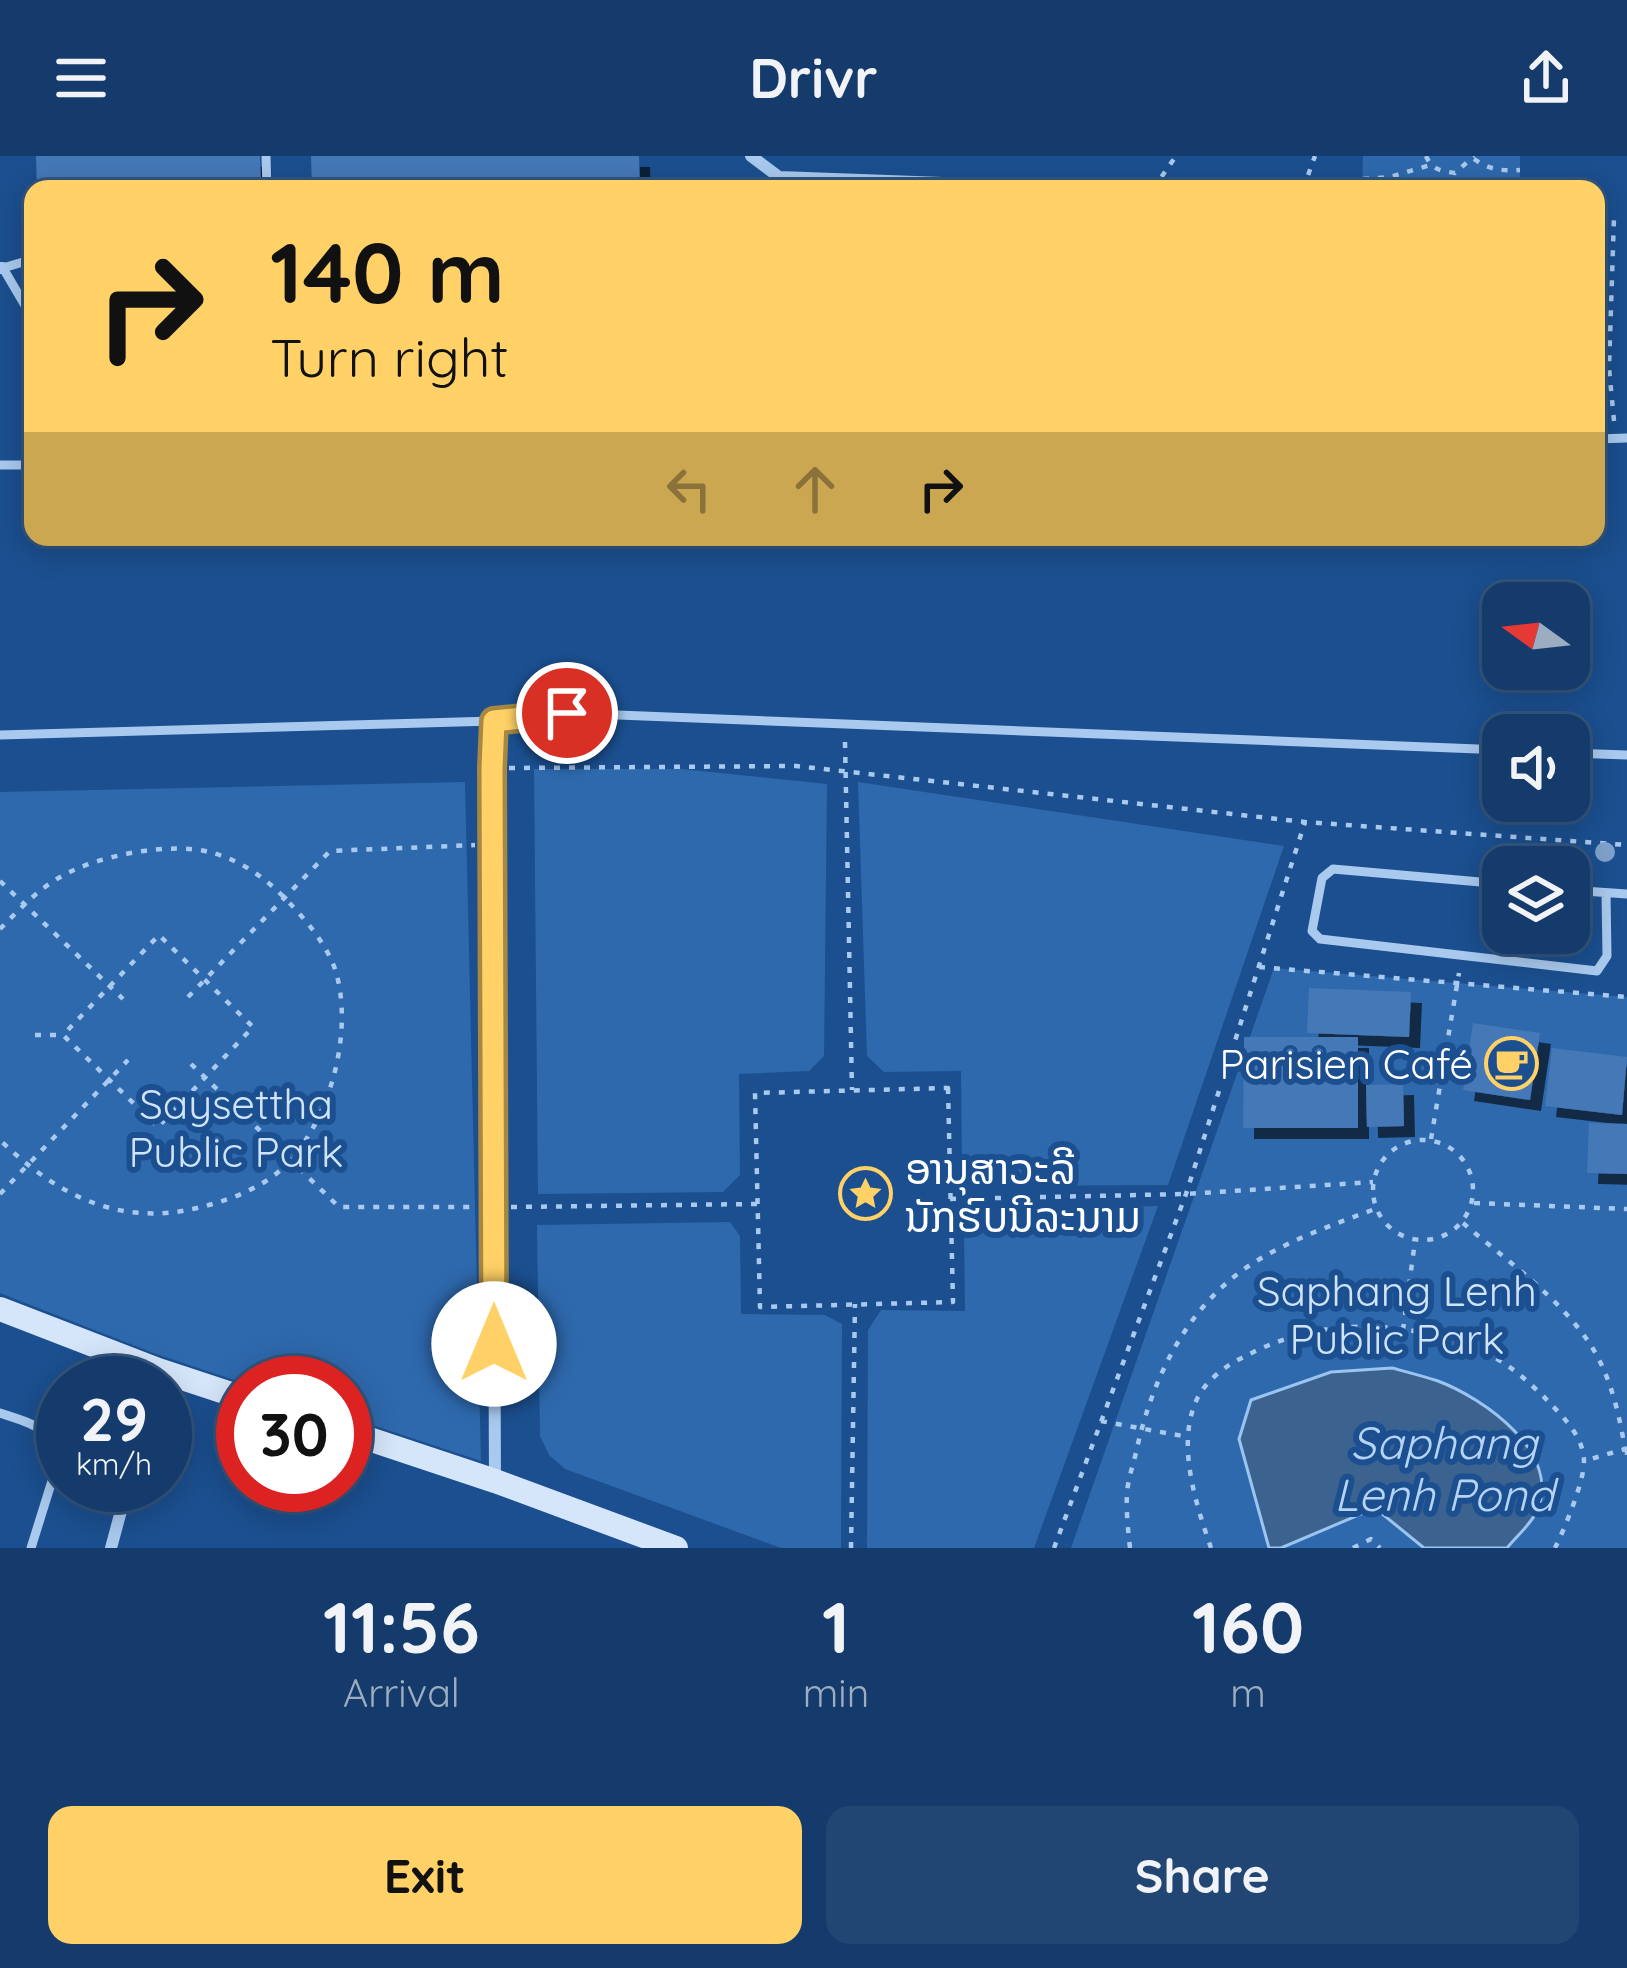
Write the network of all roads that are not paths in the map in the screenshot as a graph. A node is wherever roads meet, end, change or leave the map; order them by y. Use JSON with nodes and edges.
{"nodes":[{"id":1,"x":751,"y":156,"type":"edge"},
{"id":2,"x":860,"y":180,"type":"edge"},
{"id":3,"x":1,"y":268,"type":"edge"},
{"id":4,"x":24,"y":305,"type":"edge"},
{"id":5,"x":494,"y":721,"type":"junction"},
{"id":6,"x":0,"y":735,"type":"edge"},
{"id":7,"x":1482,"y":750,"type":"edge"},
{"id":8,"x":1590,"y":754,"type":"edge"},
{"id":9,"x":1627,"y":755,"type":"edge"},
{"id":10,"x":492,"y":768,"type":"joint"},
{"id":11,"x":1482,"y":882,"type":"edge"},
{"id":12,"x":1590,"y":892,"type":"edge"},
{"id":13,"x":1606,"y":893,"type":"junction"},
{"id":14,"x":1627,"y":894,"type":"edge"},
{"id":15,"x":0,"y":1309,"type":"edge"},
{"id":16,"x":109,"y":1356,"type":"edge"},
{"id":17,"x":0,"y":1414,"type":"edge"},
{"id":18,"x":372,"y":1440,"type":"edge"},
{"id":19,"x":495,"y":1481,"type":"junction"},
{"id":20,"x":121,"y":1512,"type":"edge"},
{"id":21,"x":619,"y":1538,"type":"edge"},
{"id":22,"x":31,"y":1548,"type":"edge"},
{"id":23,"x":111,"y":1548,"type":"edge"},
{"id":24,"x":676,"y":1548,"type":"edge"}],
"edges":[{"from":1,"to":2,"type":"street"},
{"from":3,"to":4,"type":"lane"},
{"from":5,"to":6,"type":"lane"},
{"from":5,"to":7,"type":"lane"},
{"from":5,"to":10,"type":"lane"},
{"from":8,"to":9,"type":"lane"},
{"from":10,"to":19,"type":"street"},
{"from":11,"to":13,"type":"lane"},
{"from":12,"to":13,"type":"lane"},
{"from":13,"to":14,"type":"lane"},
{"from":15,"to":16,"type":"street"},
{"from":17,"to":22,"type":"lane"},
{"from":18,"to":19,"type":"street"},
{"from":19,"to":21,"type":"street"},
{"from":20,"to":23,"type":"street"},
{"from":21,"to":24,"type":"street"}]}
